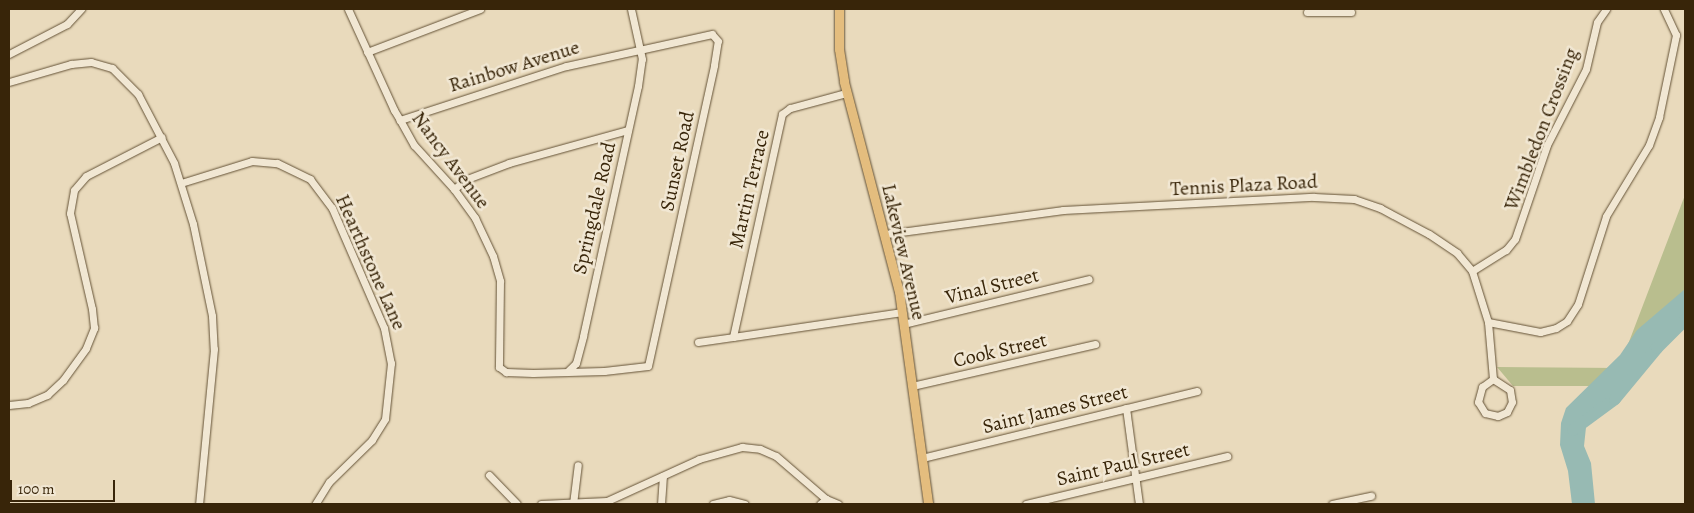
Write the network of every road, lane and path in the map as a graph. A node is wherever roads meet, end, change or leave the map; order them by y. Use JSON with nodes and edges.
{"nodes":[{"id":1,"x":80,"y":9,"type":"edge"},
{"id":2,"x":348,"y":9,"type":"edge"},
{"id":3,"x":480,"y":9,"type":"edge"},
{"id":4,"x":631,"y":9,"type":"edge"},
{"id":5,"x":839,"y":9,"type":"edge"},
{"id":6,"x":1606,"y":9,"type":"edge"},
{"id":7,"x":1664,"y":9,"type":"edge"},
{"id":8,"x":1307,"y":12,"type":"dead end"},
{"id":9,"x":1351,"y":12,"type":"dead end"},
{"id":10,"x":640,"y":48,"type":"junction"},
{"id":11,"x":367,"y":52,"type":"junction"},
{"id":12,"x":9,"y":54,"type":"edge"},
{"id":13,"x":9,"y":82,"type":"edge"},
{"id":14,"x":846,"y":93,"type":"junction"},
{"id":15,"x":400,"y":120,"type":"junction"},
{"id":16,"x":628,"y":130,"type":"junction"},
{"id":17,"x":162,"y":137,"type":"junction"},
{"id":18,"x":181,"y":184,"type":"junction"},
{"id":19,"x":454,"y":190,"type":"junction"},
{"id":20,"x":886,"y":234,"type":"junction"},
{"id":21,"x":1472,"y":271,"type":"junction"},
{"id":22,"x":1089,"y":279,"type":"dead end"},
{"id":23,"x":902,"y":312,"type":"junction"},
{"id":24,"x":1488,"y":322,"type":"junction"},
{"id":25,"x":903,"y":324,"type":"junction"},
{"id":26,"x":733,"y":337,"type":"junction"},
{"id":27,"x":698,"y":342,"type":"dead end"},
{"id":28,"x":1095,"y":344,"type":"dead end"},
{"id":29,"x":568,"y":371,"type":"junction"},
{"id":30,"x":1493,"y":379,"type":"junction"},
{"id":31,"x":912,"y":386,"type":"junction"},
{"id":32,"x":1197,"y":392,"type":"dead end"},
{"id":33,"x":9,"y":405,"type":"edge"},
{"id":34,"x":1126,"y":408,"type":"junction"},
{"id":35,"x":1228,"y":456,"type":"dead end"},
{"id":36,"x":922,"y":458,"type":"junction"},
{"id":37,"x":578,"y":465,"type":"dead end"},
{"id":38,"x":489,"y":475,"type":"dead end"},
{"id":39,"x":663,"y":476,"type":"junction"},
{"id":40,"x":1135,"y":478,"type":"junction"},
{"id":41,"x":1370,"y":496,"type":"dead end"},
{"id":42,"x":618,"y":497,"type":"junction"},
{"id":43,"x":824,"y":502,"type":"edge"},
{"id":44,"x":200,"y":504,"type":"edge"},
{"id":45,"x":314,"y":504,"type":"edge"},
{"id":46,"x":517,"y":504,"type":"edge"},
{"id":47,"x":541,"y":504,"type":"edge"},
{"id":48,"x":573,"y":504,"type":"edge"},
{"id":49,"x":622,"y":504,"type":"edge"},
{"id":50,"x":661,"y":504,"type":"edge"},
{"id":51,"x":713,"y":504,"type":"edge"},
{"id":52,"x":745,"y":504,"type":"edge"},
{"id":53,"x":838,"y":504,"type":"edge"},
{"id":54,"x":928,"y":504,"type":"edge"},
{"id":55,"x":1026,"y":504,"type":"edge"},
{"id":56,"x":1138,"y":504,"type":"edge"},
{"id":57,"x":1332,"y":504,"type":"edge"}],
"edges":[{"from":1,"to":12,"type":"street"},
{"from":2,"to":11,"type":"street","name":"Nancy Avenue"},
{"from":3,"to":11,"type":"street"},
{"from":4,"to":10,"type":"street","name":"Springdale Road"},
{"from":5,"to":14,"type":"main road","name":"Lakeview Avenue"},
{"from":6,"to":21,"type":"street","name":"Wimbledon Crossing"},
{"from":7,"to":24,"type":"street"},
{"from":8,"to":9,"type":"street"},
{"from":10,"to":15,"type":"street","name":"Rainbow Avenue"},
{"from":10,"to":16,"type":"street","name":"Springdale Road"},
{"from":10,"to":29,"type":"street","name":"Sunset Road"},
{"from":11,"to":15,"type":"street","name":"Nancy Avenue"},
{"from":13,"to":17,"type":"street"},
{"from":14,"to":20,"type":"main road","name":"Lakeview Avenue"},
{"from":14,"to":26,"type":"street","name":"Martin Terrace"},
{"from":15,"to":19,"type":"street","name":"Nancy Avenue"},
{"from":16,"to":19,"type":"street"},
{"from":16,"to":29,"type":"street","name":"Springdale Road"},
{"from":17,"to":18,"type":"street"},
{"from":17,"to":33,"type":"street"},
{"from":18,"to":44,"type":"street"},
{"from":18,"to":45,"type":"street","name":"Hearthstone Lane"},
{"from":19,"to":29,"type":"street","name":"Nancy Avenue"},
{"from":20,"to":21,"type":"street","name":"Tennis Plaza Road"},
{"from":20,"to":23,"type":"main road","name":"Lakeview Avenue"},
{"from":21,"to":24,"type":"street","name":"Tennis Plaza Road"},
{"from":22,"to":25,"type":"street","name":"Vinal Street"},
{"from":23,"to":25,"type":"main road","name":"Lakeview Avenue"},
{"from":23,"to":26,"type":"street"},
{"from":24,"to":30,"type":"street","name":"Tennis Plaza Road"},
{"from":25,"to":31,"type":"main road","name":"Lakeview Avenue"},
{"from":26,"to":27,"type":"street"},
{"from":28,"to":31,"type":"street","name":"Cook Street"},
{"from":30,"to":30,"type":"street"},
{"from":31,"to":36,"type":"main road","name":"Lakeview Avenue"},
{"from":32,"to":34,"type":"street","name":"Saint James Street"},
{"from":34,"to":36,"type":"street","name":"Saint James Street"},
{"from":34,"to":40,"type":"street"},
{"from":35,"to":40,"type":"street","name":"Saint Paul Street"},
{"from":36,"to":54,"type":"main road","name":"Lakeview Avenue"},
{"from":37,"to":48,"type":"street"},
{"from":38,"to":46,"type":"street"},
{"from":39,"to":42,"type":"street"},
{"from":39,"to":43,"type":"street"},
{"from":39,"to":50,"type":"street"},
{"from":40,"to":55,"type":"street","name":"Saint Paul Street"},
{"from":40,"to":56,"type":"street"},
{"from":41,"to":57,"type":"street"},
{"from":42,"to":48,"type":"street"},
{"from":42,"to":49,"type":"street"},
{"from":43,"to":53,"type":"street"},
{"from":47,"to":48,"type":"street"},
{"from":51,"to":52,"type":"street"}]}
